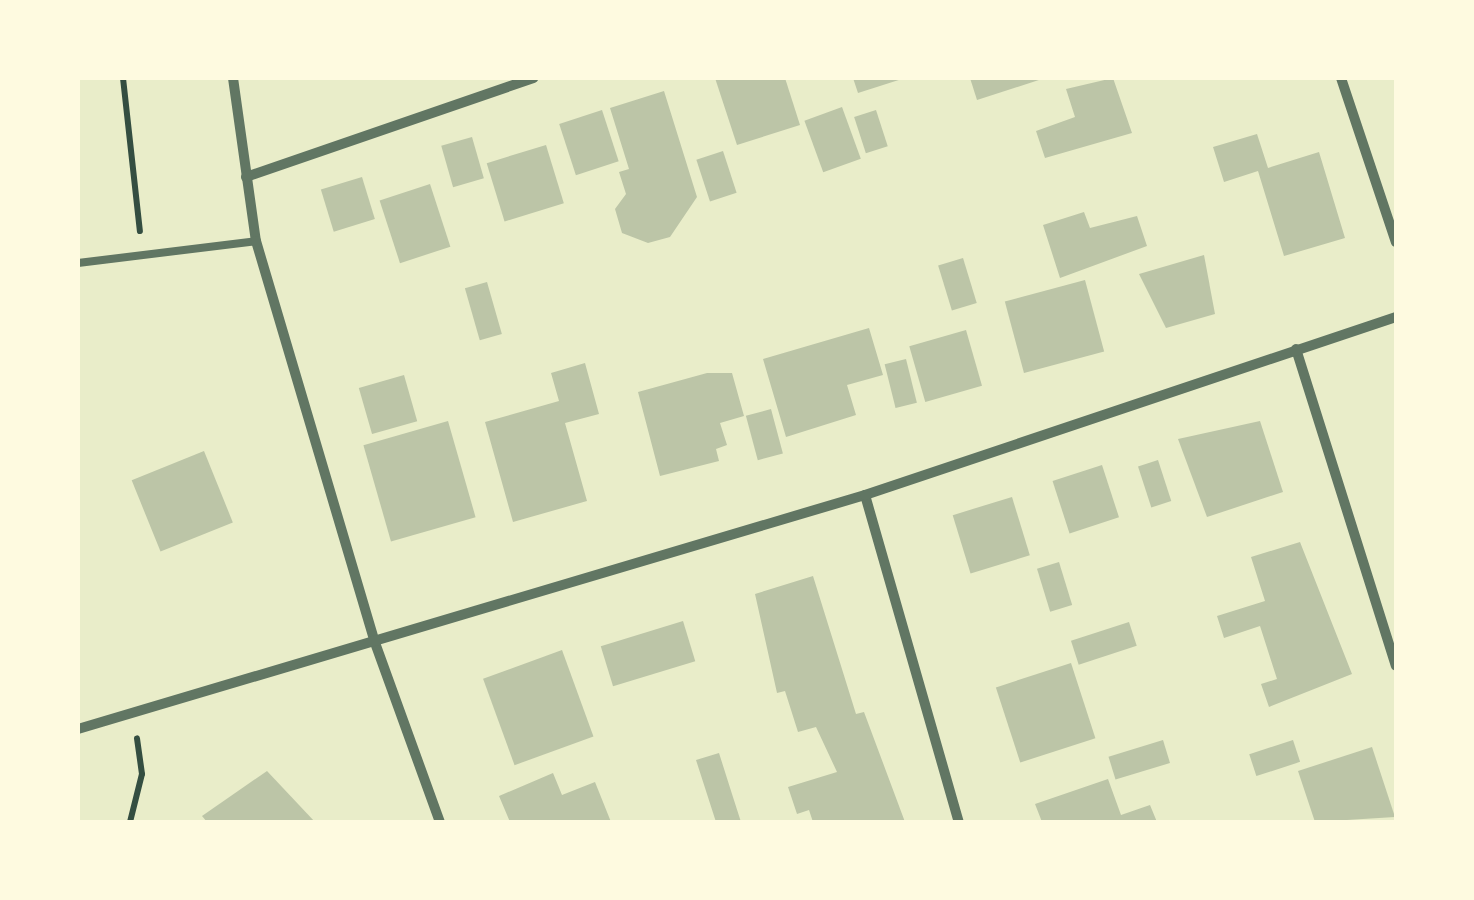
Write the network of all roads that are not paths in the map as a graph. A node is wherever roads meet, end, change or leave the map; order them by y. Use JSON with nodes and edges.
{"nodes":[{"id":1,"x":234,"y":78,"type":"edge"},
{"id":2,"x":533,"y":78,"type":"edge"},
{"id":3,"x":1341,"y":78,"type":"edge"},
{"id":4,"x":246,"y":177,"type":"junction"},
{"id":5,"x":256,"y":241,"type":"junction"},
{"id":6,"x":1396,"y":242,"type":"edge"},
{"id":7,"x":78,"y":263,"type":"edge"},
{"id":8,"x":1396,"y":318,"type":"edge"},
{"id":9,"x":1296,"y":349,"type":"junction"},
{"id":10,"x":865,"y":495,"type":"junction"},
{"id":11,"x":374,"y":640,"type":"junction"},
{"id":12,"x":1396,"y":666,"type":"edge"},
{"id":13,"x":78,"y":729,"type":"edge"},
{"id":14,"x":440,"y":822,"type":"edge"},
{"id":15,"x":959,"y":822,"type":"edge"}],
"edges":[{"from":1,"to":4,"type":"street"},
{"from":2,"to":4,"type":"street"},
{"from":3,"to":6,"type":"street"},
{"from":4,"to":5,"type":"street"},
{"from":5,"to":7,"type":"lane"},
{"from":5,"to":11,"type":"street"},
{"from":8,"to":9,"type":"street"},
{"from":9,"to":10,"type":"street"},
{"from":9,"to":12,"type":"street"},
{"from":10,"to":11,"type":"street"},
{"from":10,"to":15,"type":"street"},
{"from":11,"to":13,"type":"street"},
{"from":11,"to":14,"type":"street"}]}
